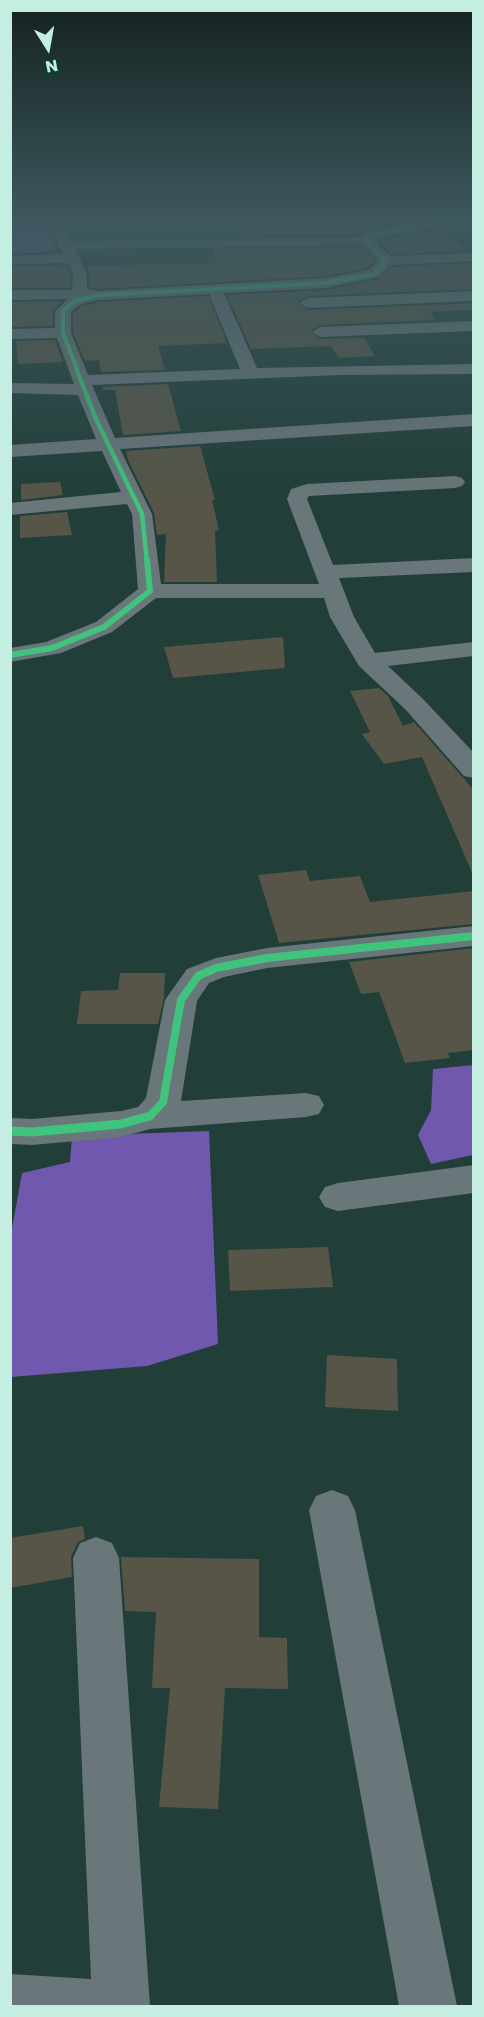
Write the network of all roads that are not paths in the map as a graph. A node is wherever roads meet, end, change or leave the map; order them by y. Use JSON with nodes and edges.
{"nodes":[{"id":1,"x":63,"y":312,"type":"edge"},
{"id":2,"x":225,"y":312,"type":"edge"},
{"id":3,"x":309,"y":312,"type":"edge"},
{"id":4,"x":474,"y":326,"type":"edge"},
{"id":5,"x":320,"y":332,"type":"junction"},
{"id":6,"x":63,"y":333,"type":"junction"},
{"id":7,"x":10,"y":334,"type":"edge"},
{"id":8,"x":474,"y":369,"type":"edge"},
{"id":9,"x":340,"y":370,"type":"junction"},
{"id":10,"x":251,"y":373,"type":"junction"},
{"id":11,"x":84,"y":385,"type":"junction"},
{"id":12,"x":10,"y":388,"type":"edge"},
{"id":13,"x":474,"y":420,"type":"edge"},
{"id":14,"x":109,"y":444,"type":"junction"},
{"id":15,"x":10,"y":451,"type":"edge"},
{"id":16,"x":455,"y":482,"type":"dead end"},
{"id":17,"x":134,"y":497,"type":"junction"},
{"id":18,"x":10,"y":509,"type":"edge"},
{"id":19,"x":473,"y":565,"type":"edge"},
{"id":20,"x":329,"y":581,"type":"junction"},
{"id":21,"x":150,"y":591,"type":"junction"},
{"id":22,"x":474,"y":649,"type":"edge"},
{"id":23,"x":10,"y":655,"type":"edge"},
{"id":24,"x":368,"y":661,"type":"junction"},
{"id":25,"x":474,"y":770,"type":"edge"},
{"id":26,"x":474,"y":936,"type":"edge"},
{"id":27,"x":306,"y":1105,"type":"dead end"},
{"id":28,"x":150,"y":1116,"type":"junction"},
{"id":29,"x":10,"y":1131,"type":"edge"},
{"id":30,"x":474,"y":1179,"type":"edge"},
{"id":31,"x":338,"y":1197,"type":"dead end"},
{"id":32,"x":332,"y":1510,"type":"dead end"},
{"id":33,"x":96,"y":1558,"type":"dead end"},
{"id":34,"x":10,"y":2003,"type":"edge"},
{"id":35,"x":88,"y":2007,"type":"edge"},
{"id":36,"x":121,"y":2007,"type":"edge"},
{"id":37,"x":428,"y":2007,"type":"edge"}],
"edges":[{"from":1,"to":6,"type":"street"},
{"from":2,"to":10,"type":"street"},
{"from":3,"to":5,"type":"street"},
{"from":4,"to":5,"type":"street"},
{"from":5,"to":9,"type":"street"},
{"from":6,"to":7,"type":"street"},
{"from":6,"to":11,"type":"street"},
{"from":8,"to":9,"type":"street"},
{"from":9,"to":10,"type":"street"},
{"from":10,"to":11,"type":"street"},
{"from":11,"to":12,"type":"street"},
{"from":11,"to":14,"type":"street"},
{"from":13,"to":14,"type":"street"},
{"from":14,"to":15,"type":"street"},
{"from":14,"to":17,"type":"street"},
{"from":16,"to":20,"type":"street"},
{"from":17,"to":18,"type":"street"},
{"from":17,"to":21,"type":"street"},
{"from":19,"to":20,"type":"street"},
{"from":20,"to":21,"type":"street"},
{"from":20,"to":24,"type":"street"},
{"from":21,"to":23,"type":"street"},
{"from":22,"to":24,"type":"street"},
{"from":24,"to":25,"type":"street"},
{"from":26,"to":28,"type":"street"},
{"from":27,"to":28,"type":"street"},
{"from":28,"to":29,"type":"street"},
{"from":30,"to":31,"type":"street"},
{"from":32,"to":37,"type":"street"},
{"from":33,"to":36,"type":"street"},
{"from":34,"to":35,"type":"street"}]}
